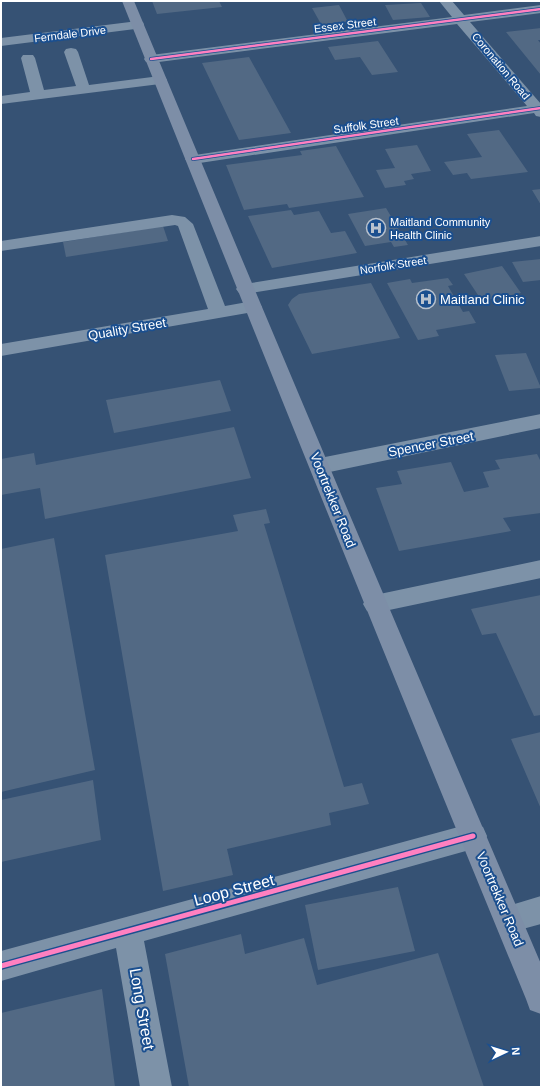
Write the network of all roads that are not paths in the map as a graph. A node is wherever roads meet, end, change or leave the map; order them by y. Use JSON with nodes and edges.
{"nodes":[{"id":1,"x":128,"y":1,"type":"edge"},
{"id":2,"x":445,"y":1,"type":"edge"},
{"id":3,"x":536,"y":10,"type":"edge"},
{"id":4,"x":462,"y":20,"type":"junction"},
{"id":5,"x":541,"y":20,"type":"edge"},
{"id":6,"x":138,"y":25,"type":"junction"},
{"id":7,"x":1,"y":42,"type":"edge"},
{"id":8,"x":70,"y":52,"type":"dead end"},
{"id":9,"x":28,"y":58,"type":"dead end"},
{"id":10,"x":151,"y":59,"type":"junction"},
{"id":11,"x":160,"y":80,"type":"junction"},
{"id":12,"x":84,"y":90,"type":"junction"},
{"id":13,"x":38,"y":96,"type":"junction"},
{"id":14,"x":1,"y":100,"type":"edge"},
{"id":15,"x":540,"y":110,"type":"edge"},
{"id":16,"x":193,"y":159,"type":"junction"},
{"id":17,"x":541,"y":241,"type":"edge"},
{"id":18,"x":1,"y":246,"type":"edge"},
{"id":19,"x":245,"y":289,"type":"junction"},
{"id":20,"x":253,"y":307,"type":"junction"},
{"id":21,"x":219,"y":313,"type":"junction"},
{"id":22,"x":1,"y":350,"type":"edge"},
{"id":23,"x":541,"y":421,"type":"edge"},
{"id":24,"x":320,"y":466,"type":"junction"},
{"id":25,"x":541,"y":569,"type":"edge"},
{"id":26,"x":375,"y":604,"type":"junction"},
{"id":27,"x":473,"y":836,"type":"junction"},
{"id":28,"x":541,"y":910,"type":"edge"},
{"id":29,"x":508,"y":918,"type":"junction"},
{"id":30,"x":128,"y":932,"type":"junction"},
{"id":31,"x":1,"y":966,"type":"edge"},
{"id":32,"x":541,"y":999,"type":"edge"},
{"id":33,"x":156,"y":1087,"type":"edge"}],
"edges":[{"from":1,"to":6,"type":"main road","name":"Voortrekker Road"},
{"from":2,"to":4,"type":"street","name":"Coronation Road"},
{"from":3,"to":4,"type":"street","name":"Essex Street"},
{"from":3,"to":5,"type":"street"},
{"from":4,"to":10,"type":"street","name":"Essex Street"},
{"from":4,"to":15,"type":"street","name":"Coronation Road"},
{"from":6,"to":7,"type":"street","name":"Ferndale Drive"},
{"from":6,"to":10,"type":"main road","name":"Voortrekker Road"},
{"from":8,"to":12,"type":"street"},
{"from":9,"to":13,"type":"street"},
{"from":10,"to":11,"type":"main road","name":"Voortrekker Road"},
{"from":11,"to":12,"type":"street"},
{"from":11,"to":16,"type":"main road","name":"Voortrekker Road"},
{"from":12,"to":13,"type":"street"},
{"from":13,"to":14,"type":"street"},
{"from":15,"to":16,"type":"street","name":"Suffolk Street"},
{"from":16,"to":19,"type":"main road","name":"Voortrekker Road"},
{"from":17,"to":19,"type":"street","name":"Norfolk Street"},
{"from":18,"to":21,"type":"street"},
{"from":19,"to":20,"type":"main road","name":"Voortrekker Road"},
{"from":20,"to":21,"type":"street","name":"Quality Street"},
{"from":20,"to":24,"type":"main road","name":"Voortrekker Road"},
{"from":21,"to":22,"type":"street","name":"Quality Street"},
{"from":23,"to":24,"type":"street","name":"Spencer Street"},
{"from":24,"to":26,"type":"main road","name":"Voortrekker Road"},
{"from":25,"to":26,"type":"street"},
{"from":26,"to":27,"type":"main road","name":"Voortrekker Road"},
{"from":27,"to":29,"type":"main road","name":"Voortrekker Road"},
{"from":27,"to":30,"type":"street","name":"Loop Street"},
{"from":28,"to":29,"type":"street"},
{"from":29,"to":32,"type":"main road","name":"Voortrekker Road"},
{"from":30,"to":31,"type":"street","name":"Loop Street"},
{"from":30,"to":33,"type":"street","name":"Long Street"}]}
